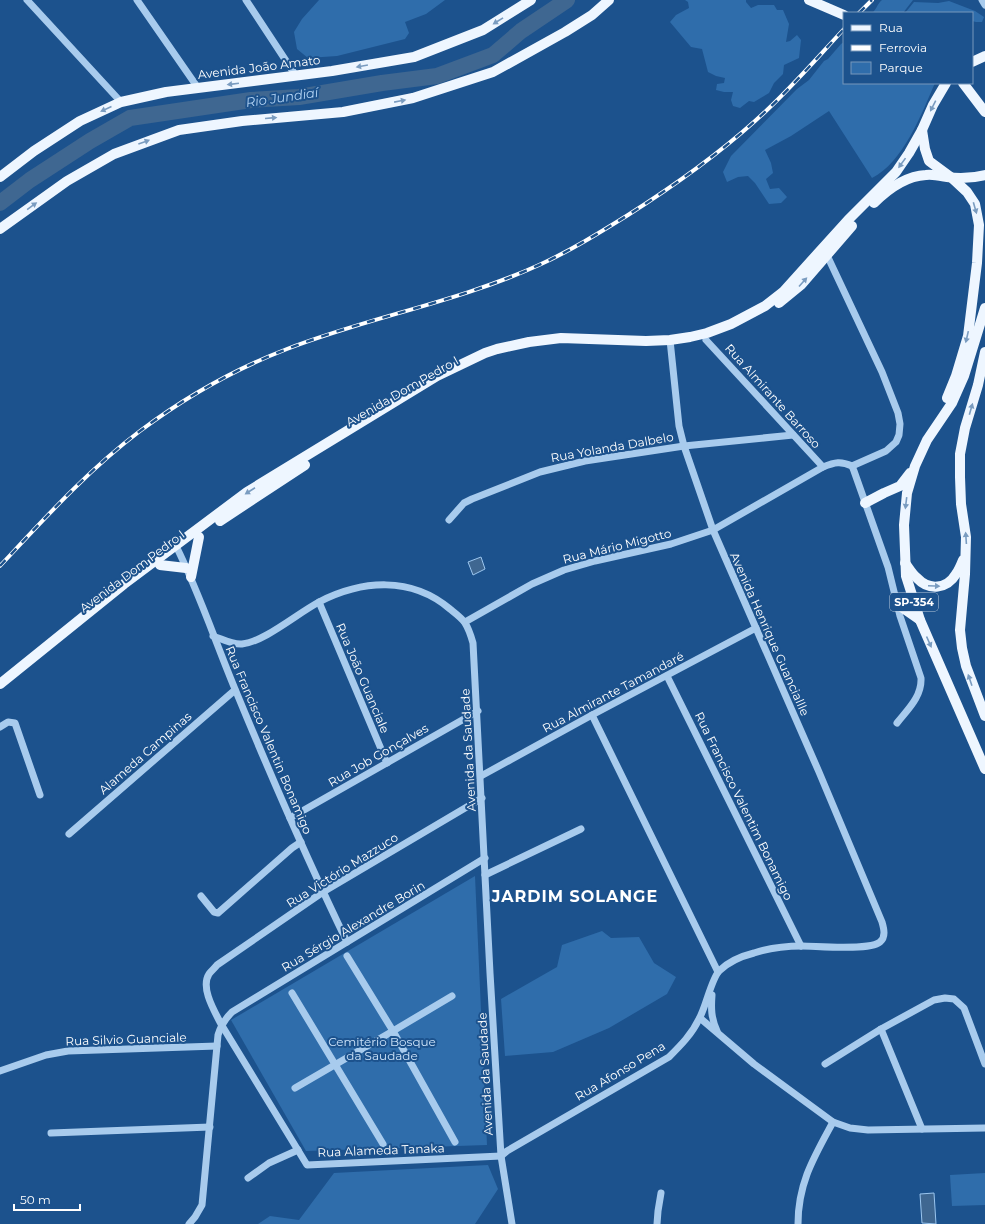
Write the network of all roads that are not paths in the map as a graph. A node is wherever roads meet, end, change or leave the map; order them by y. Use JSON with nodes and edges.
{"nodes":[{"id":1,"x":26,"y":0,"type":"edge"},
{"id":2,"x":137,"y":0,"type":"edge"},
{"id":3,"x":246,"y":0,"type":"edge"},
{"id":4,"x":530,"y":0,"type":"edge"},
{"id":5,"x":609,"y":0,"type":"edge"},
{"id":6,"x":809,"y":0,"type":"edge"},
{"id":7,"x":982,"y":0,"type":"edge"},
{"id":8,"x":985,"y":5,"type":"edge"},
{"id":9,"x":843,"y":15,"type":"edge"},
{"id":10,"x":985,"y":56,"type":"edge"},
{"id":11,"x":973,"y":62,"type":"edge"},
{"id":12,"x":296,"y":76,"type":"junction"},
{"id":13,"x":945,"y":84,"type":"edge"},
{"id":14,"x":964,"y":84,"type":"edge"},
{"id":15,"x":198,"y":88,"type":"junction"},
{"id":16,"x":121,"y":102,"type":"junction"},
{"id":17,"x":985,"y":112,"type":"edge"},
{"id":18,"x":922,"y":130,"type":"junction"},
{"id":19,"x":985,"y":175,"type":"edge"},
{"id":20,"x":0,"y":177,"type":"edge"},
{"id":21,"x":952,"y":178,"type":"junction"},
{"id":22,"x":851,"y":223,"type":"junction"},
{"id":23,"x":0,"y":229,"type":"edge"},
{"id":24,"x":825,"y":251,"type":"junction"},
{"id":25,"x":985,"y":308,"type":"edge"},
{"id":26,"x":706,"y":340,"type":"junction"},
{"id":27,"x":670,"y":342,"type":"junction"},
{"id":28,"x":985,"y":352,"type":"edge"},
{"id":29,"x":985,"y":369,"type":"edge"},
{"id":30,"x":978,"y":385,"type":"junction"},
{"id":31,"x":935,"y":427,"type":"junction"},
{"id":32,"x":793,"y":435,"type":"junction"},
{"id":33,"x":684,"y":446,"type":"junction"},
{"id":34,"x":852,"y":466,"type":"junction"},
{"id":35,"x":915,"y":466,"type":"junction"},
{"id":36,"x":823,"y":467,"type":"junction"},
{"id":37,"x":865,"y":503,"type":"junction"},
{"id":38,"x":448,"y":520,"type":"dead end"},
{"id":39,"x":713,"y":530,"type":"junction"},
{"id":40,"x":199,"y":537,"type":"junction"},
{"id":41,"x":177,"y":548,"type":"junction"},
{"id":42,"x":966,"y":556,"type":"junction"},
{"id":43,"x":905,"y":563,"type":"junction"},
{"id":44,"x":160,"y":565,"type":"junction"},
{"id":45,"x":189,"y":573,"type":"junction"},
{"id":46,"x":320,"y":602,"type":"junction"},
{"id":47,"x":898,"y":604,"type":"junction"},
{"id":48,"x":920,"y":620,"type":"junction"},
{"id":49,"x":465,"y":622,"type":"junction"},
{"id":50,"x":756,"y":628,"type":"junction"},
{"id":51,"x":214,"y":636,"type":"junction"},
{"id":52,"x":667,"y":676,"type":"junction"},
{"id":53,"x":0,"y":684,"type":"edge"},
{"id":54,"x":235,"y":690,"type":"junction"},
{"id":55,"x":0,"y":691,"type":"edge"},
{"id":56,"x":478,"y":711,"type":"junction"},
{"id":57,"x":592,"y":715,"type":"junction"},
{"id":58,"x":985,"y":716,"type":"edge"},
{"id":59,"x":897,"y":723,"type":"dead end"},
{"id":60,"x":0,"y":727,"type":"edge"},
{"id":61,"x":387,"y":763,"type":"junction"},
{"id":62,"x":985,"y":769,"type":"edge"},
{"id":63,"x":481,"y":776,"type":"junction"},
{"id":64,"x":40,"y":795,"type":"dead end"},
{"id":65,"x":482,"y":798,"type":"junction"},
{"id":66,"x":290,"y":818,"type":"junction"},
{"id":67,"x":581,"y":829,"type":"dead end"},
{"id":68,"x":69,"y":834,"type":"dead end"},
{"id":69,"x":300,"y":842,"type":"junction"},
{"id":70,"x":484,"y":858,"type":"junction"},
{"id":71,"x":485,"y":876,"type":"junction"},
{"id":72,"x":323,"y":892,"type":"junction"},
{"id":73,"x":201,"y":896,"type":"dead end"},
{"id":74,"x":347,"y":942,"type":"junction"},
{"id":75,"x":801,"y":946,"type":"junction"},
{"id":76,"x":347,"y":956,"type":"dead end"},
{"id":77,"x":217,"y":965,"type":"joint"},
{"id":78,"x":718,"y":972,"type":"junction"},
{"id":79,"x":712,"y":987,"type":"junction"},
{"id":80,"x":292,"y":993,"type":"dead end"},
{"id":81,"x":452,"y":996,"type":"dead end"},
{"id":82,"x":700,"y":1018,"type":"junction"},
{"id":83,"x":221,"y":1024,"type":"junction"},
{"id":84,"x":882,"y":1029,"type":"junction"},
{"id":85,"x":393,"y":1031,"type":"junction"},
{"id":86,"x":719,"y":1035,"type":"junction"},
{"id":87,"x":217,"y":1046,"type":"junction"},
{"id":88,"x":335,"y":1064,"type":"junction"},
{"id":89,"x":826,"y":1064,"type":"dead end"},
{"id":90,"x":985,"y":1064,"type":"edge"},
{"id":91,"x":0,"y":1071,"type":"edge"},
{"id":92,"x":295,"y":1088,"type":"dead end"},
{"id":93,"x":833,"y":1122,"type":"junction"},
{"id":94,"x":210,"y":1127,"type":"junction"},
{"id":95,"x":985,"y":1128,"type":"edge"},
{"id":96,"x":922,"y":1130,"type":"junction"},
{"id":97,"x":51,"y":1133,"type":"dead end"},
{"id":98,"x":455,"y":1142,"type":"dead end"},
{"id":99,"x":383,"y":1144,"type":"dead end"},
{"id":100,"x":298,"y":1150,"type":"junction"},
{"id":101,"x":501,"y":1156,"type":"junction"},
{"id":102,"x":248,"y":1178,"type":"dead end"},
{"id":103,"x":661,"y":1193,"type":"dead end"},
{"id":104,"x":189,"y":1224,"type":"edge"},
{"id":105,"x":512,"y":1224,"type":"edge"},
{"id":106,"x":657,"y":1224,"type":"edge"},
{"id":107,"x":798,"y":1224,"type":"edge"}],
"edges":[{"from":1,"to":16,"type":"street"},
{"from":2,"to":15,"type":"street"},
{"from":3,"to":12,"type":"street"},
{"from":4,"to":12,"type":"main road","name":"Avenida João Amato","one_way":true},
{"from":23,"to":5,"type":"main road","one_way":true},
{"from":6,"to":9,"type":"main road"},
{"from":7,"to":8,"type":"street"},
{"from":10,"to":11,"type":"main road"},
{"from":12,"to":15,"type":"main road","name":"Avenida João Amato","one_way":true},
{"from":13,"to":18,"type":"main road","one_way":true},
{"from":14,"to":17,"type":"main road"},
{"from":15,"to":16,"type":"main road","name":"Avenida João Amato"},
{"from":16,"to":20,"type":"main road","name":"Avenida João Amato","one_way":true},
{"from":18,"to":21,"type":"main road"},
{"from":18,"to":22,"type":"main road","one_way":true},
{"from":19,"to":21,"type":"main road"},
{"from":21,"to":22,"type":"main road"},
{"from":21,"to":31,"type":"main road","one_way":true},
{"from":22,"to":24,"type":"main road","name":"Avenida Dom Pedro I"},
{"from":26,"to":24,"type":"main road","name":"Avenida Dom Pedro I","one_way":true},
{"from":24,"to":27,"type":"main road","name":"Avenida Dom Pedro I"},
{"from":24,"to":34,"type":"street"},
{"from":25,"to":31,"type":"main road","number":"SP-354"},
{"from":26,"to":27,"type":"main road","name":"Avenida Dom Pedro I"},
{"from":26,"to":32,"type":"street","name":"Rua Almirante Barroso"},
{"from":27,"to":33,"type":"street","name":"Avenida Henrique Guanciallle"},
{"from":27,"to":40,"type":"main road","name":"Avenida Dom Pedro I"},
{"from":27,"to":41,"type":"main road","name":"Avenida Dom Pedro I","one_way":true},
{"from":28,"to":30,"type":"main road"},
{"from":29,"to":30,"type":"main road"},
{"from":42,"to":30,"type":"main road","one_way":true},
{"from":31,"to":35,"type":"main road","number":"SP-354"},
{"from":32,"to":33,"type":"street","name":"Rua Yolanda Dalbelo"},
{"from":32,"to":36,"type":"street","name":"Rua Almirante Barroso"},
{"from":33,"to":38,"type":"street","name":"Rua Yolanda Dalbelo"},
{"from":33,"to":39,"type":"street","name":"Avenida Henrique Guanciallle"},
{"from":34,"to":36,"type":"street","name":"Rua Mário Migotto"},
{"from":34,"to":37,"type":"street"},
{"from":35,"to":37,"type":"main road"},
{"from":35,"to":43,"type":"main road","number":"SP-354","one_way":true},
{"from":36,"to":39,"type":"street","name":"Rua Mário Migotto"},
{"from":37,"to":47,"type":"street"},
{"from":39,"to":49,"type":"street","name":"Rua Mário Migotto"},
{"from":39,"to":50,"type":"street","name":"Avenida Henrique Guanciallle"},
{"from":40,"to":41,"type":"main road","name":"Avenida Dom Pedro I"},
{"from":40,"to":45,"type":"main road"},
{"from":41,"to":44,"type":"main road","name":"Avenida Dom Pedro I"},
{"from":41,"to":45,"type":"street","name":"Rua Francisco Valentin Bonamigo"},
{"from":41,"to":53,"type":"main road","name":"Avenida Dom Pedro I"},
{"from":43,"to":42,"type":"main road","one_way":true},
{"from":58,"to":42,"type":"main road","one_way":true},
{"from":43,"to":48,"type":"main road","number":"SP-354"},
{"from":44,"to":45,"type":"main road"},
{"from":44,"to":55,"type":"main road","name":"Avenida Dom Pedro I"},
{"from":45,"to":51,"type":"street","name":"Rua Francisco Valentin Bonamigo"},
{"from":46,"to":49,"type":"street","name":"Avenida da Saudade"},
{"from":46,"to":51,"type":"street","name":"Avenida da Saudade"},
{"from":46,"to":61,"type":"street","name":"Rua João Guanciale"},
{"from":47,"to":48,"type":"main road"},
{"from":47,"to":59,"type":"street"},
{"from":48,"to":62,"type":"main road","number":"SP-354","one_way":true},
{"from":49,"to":56,"type":"street","name":"Avenida da Saudade"},
{"from":50,"to":52,"type":"street","name":"Rua Almirante Tamandaré"},
{"from":50,"to":75,"type":"street","name":"Avenida Henrique Guanciallle"},
{"from":51,"to":54,"type":"street","name":"Rua Francisco Valentin Bonamigo"},
{"from":52,"to":57,"type":"street","name":"Rua Almirante Tamandaré"},
{"from":52,"to":75,"type":"street","name":"Rua Francisco Valentim Bonamigo"},
{"from":54,"to":66,"type":"street","name":"Rua Francisco Valentin Bonamigo"},
{"from":54,"to":68,"type":"street","name":"Alameda Campinas"},
{"from":56,"to":61,"type":"street","name":"Rua Job Gonçalves"},
{"from":56,"to":63,"type":"street","name":"Avenida da Saudade"},
{"from":57,"to":63,"type":"street","name":"Rua Almirante Tamandaré"},
{"from":57,"to":78,"type":"street"},
{"from":60,"to":64,"type":"street"},
{"from":61,"to":66,"type":"street","name":"Rua Job Gonçalves"},
{"from":63,"to":65,"type":"street","name":"Avenida da Saudade"},
{"from":65,"to":70,"type":"street","name":"Avenida da Saudade"},
{"from":65,"to":72,"type":"street","name":"Rua Victório Mazzuco"},
{"from":66,"to":69,"type":"street","name":"Rua Francisco Valentin Bonamigo"},
{"from":67,"to":71,"type":"street"},
{"from":69,"to":72,"type":"street","name":"Rua Francisco Valentin Bonamigo"},
{"from":69,"to":73,"type":"street"},
{"from":70,"to":71,"type":"street","name":"Avenida da Saudade"},
{"from":70,"to":74,"type":"street","name":"Rua Sérgio Alexandre Borin"},
{"from":71,"to":101,"type":"street","name":"Avenida da Saudade"},
{"from":72,"to":74,"type":"street","name":"Rua Francisco Valentin Bonamigo"},
{"from":72,"to":77,"type":"street","name":"Rua Victório Mazzuco"},
{"from":74,"to":83,"type":"street","name":"Rua Sérgio Alexandre Borin"},
{"from":75,"to":78,"type":"street"},
{"from":76,"to":85,"type":"street"},
{"from":77,"to":83,"type":"street","name":"Rua Alameda Tanaka"},
{"from":78,"to":79,"type":"street","name":"Rua Afonso Pena"},
{"from":79,"to":82,"type":"street","name":"Rua Afonso Pena"},
{"from":79,"to":86,"type":"street"},
{"from":80,"to":88,"type":"street"},
{"from":81,"to":85,"type":"street"},
{"from":82,"to":86,"type":"street"},
{"from":82,"to":101,"type":"street","name":"Rua Afonso Pena"},
{"from":83,"to":87,"type":"street"},
{"from":83,"to":100,"type":"street","name":"Rua Alameda Tanaka"},
{"from":84,"to":89,"type":"street"},
{"from":84,"to":90,"type":"street"},
{"from":84,"to":96,"type":"street"},
{"from":85,"to":88,"type":"street"},
{"from":85,"to":98,"type":"street"},
{"from":86,"to":93,"type":"street"},
{"from":87,"to":91,"type":"street","name":"Rua Silvio Guanciale"},
{"from":87,"to":94,"type":"street"},
{"from":88,"to":92,"type":"street"},
{"from":88,"to":99,"type":"street"},
{"from":93,"to":96,"type":"street"},
{"from":93,"to":107,"type":"street"},
{"from":94,"to":97,"type":"street"},
{"from":94,"to":104,"type":"street"},
{"from":95,"to":96,"type":"street"},
{"from":100,"to":101,"type":"street","name":"Rua Alameda Tanaka"},
{"from":100,"to":102,"type":"street"},
{"from":101,"to":105,"type":"street","name":"Avenida da Saudade"},
{"from":103,"to":106,"type":"street"}]}
